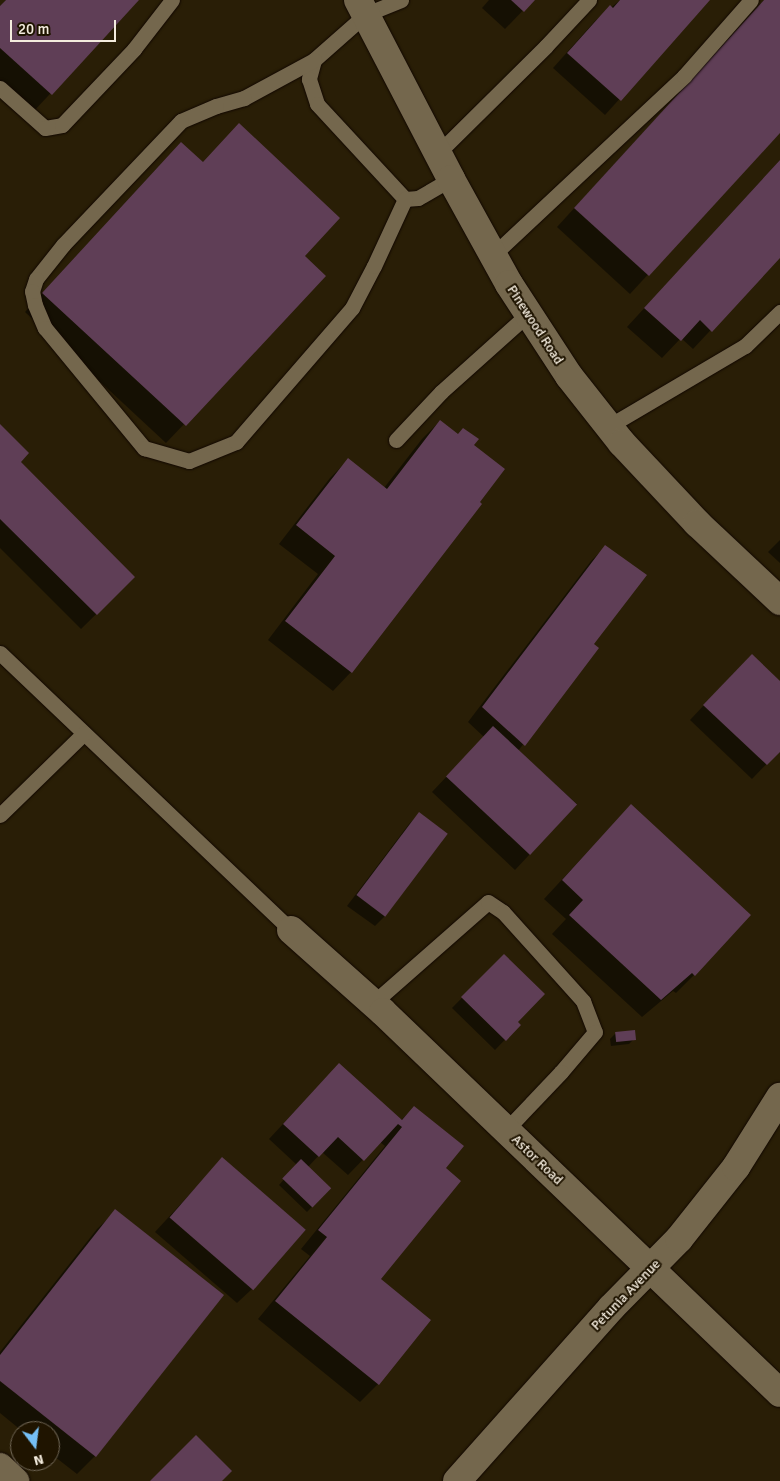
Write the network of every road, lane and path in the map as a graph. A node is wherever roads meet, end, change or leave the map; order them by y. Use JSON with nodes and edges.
{"nodes":[{"id":1,"x":172,"y":0,"type":"edge"},
{"id":2,"x":401,"y":0,"type":"edge"},
{"id":3,"x":589,"y":0,"type":"edge"},
{"id":4,"x":751,"y":0,"type":"edge"},
{"id":5,"x":362,"y":7,"type":"edge"},
{"id":6,"x":314,"y":60,"type":"junction"},
{"id":7,"x":0,"y":88,"type":"edge"},
{"id":8,"x":438,"y":153,"type":"junction"},
{"id":9,"x":451,"y":179,"type":"junction"},
{"id":10,"x":405,"y":199,"type":"junction"},
{"id":11,"x":493,"y":255,"type":"junction"},
{"id":12,"x":780,"y":312,"type":"edge"},
{"id":13,"x":528,"y":314,"type":"junction"},
{"id":14,"x":608,"y":426,"type":"junction"},
{"id":15,"x":396,"y":440,"type":"dead end"},
{"id":16,"x":780,"y":601,"type":"edge"},
{"id":17,"x":0,"y":653,"type":"edge"},
{"id":18,"x":84,"y":733,"type":"junction"},
{"id":19,"x":0,"y":815,"type":"edge"},
{"id":20,"x":291,"y":930,"type":"joint"},
{"id":21,"x":372,"y":1004,"type":"junction"},
{"id":22,"x":780,"y":1097,"type":"edge"},
{"id":23,"x":506,"y":1130,"type":"junction"},
{"id":24,"x":651,"y":1269,"type":"junction"},
{"id":25,"x":780,"y":1392,"type":"edge"},
{"id":26,"x":0,"y":1466,"type":"edge"},
{"id":27,"x":15,"y":1481,"type":"edge"},
{"id":28,"x":457,"y":1481,"type":"edge"}],
"edges":[{"from":1,"to":7,"type":"lane"},
{"from":2,"to":5,"type":"lane"},
{"from":3,"to":8,"type":"lane"},
{"from":4,"to":11,"type":"lane"},
{"from":5,"to":6,"type":"lane"},
{"from":5,"to":8,"type":"street","name":"Pinewood Road"},
{"from":6,"to":10,"type":"lane"},
{"from":6,"to":10,"type":"lane"},
{"from":8,"to":9,"type":"street","name":"Pinewood Road"},
{"from":9,"to":10,"type":"lane"},
{"from":9,"to":11,"type":"street","name":"Pinewood Road"},
{"from":11,"to":13,"type":"street","name":"Pinewood Road"},
{"from":12,"to":14,"type":"lane"},
{"from":13,"to":14,"type":"street","name":"Pinewood Road"},
{"from":13,"to":15,"type":"lane"},
{"from":14,"to":16,"type":"street","name":"Pinewood Road"},
{"from":17,"to":18,"type":"lane"},
{"from":18,"to":19,"type":"lane"},
{"from":18,"to":20,"type":"lane"},
{"from":20,"to":21,"type":"street","name":"Astor Road"},
{"from":21,"to":23,"type":"street","name":"Astor Road"},
{"from":21,"to":23,"type":"lane"},
{"from":22,"to":24,"type":"street","name":"Petunia Avenue"},
{"from":23,"to":24,"type":"street","name":"Astor Road"},
{"from":24,"to":25,"type":"street","name":"Astor Road"},
{"from":24,"to":28,"type":"street","name":"Petunia Avenue"},
{"from":26,"to":27,"type":"street"}]}
